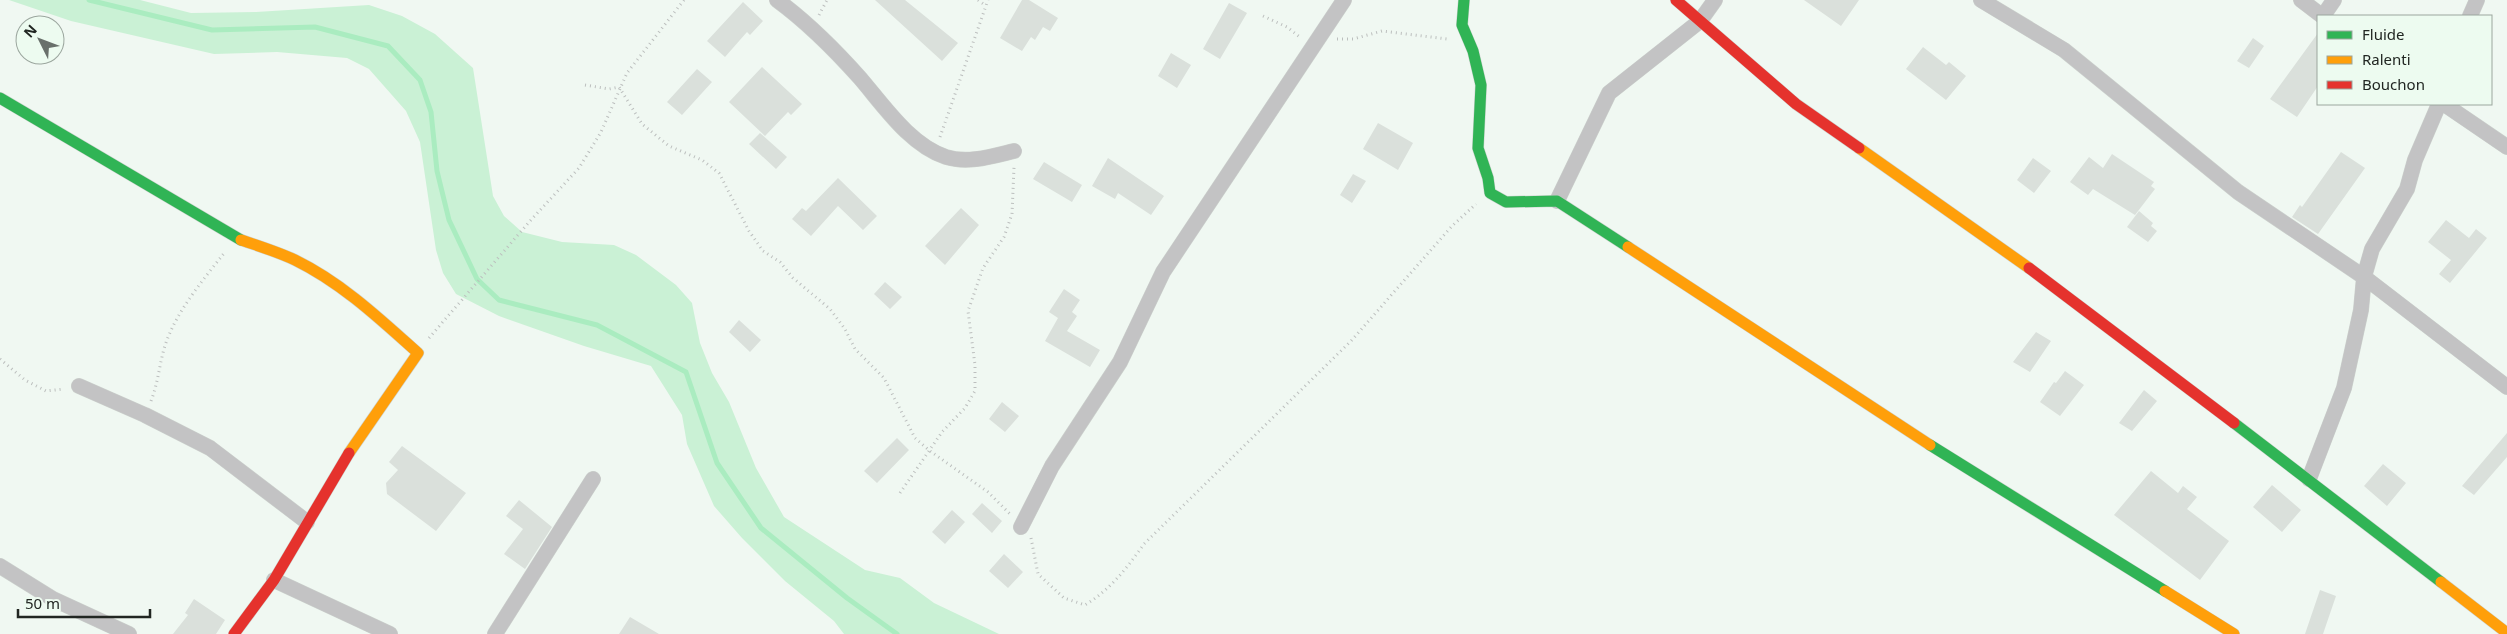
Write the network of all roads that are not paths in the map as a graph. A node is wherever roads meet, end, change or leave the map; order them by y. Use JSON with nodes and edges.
{"nodes":[{"id":1,"x":777,"y":0,"type":"edge"},
{"id":2,"x":1344,"y":0,"type":"edge"},
{"id":3,"x":1464,"y":0,"type":"edge"},
{"id":4,"x":1676,"y":0,"type":"edge"},
{"id":5,"x":1715,"y":0,"type":"edge"},
{"id":6,"x":1981,"y":0,"type":"edge"},
{"id":7,"x":2301,"y":0,"type":"edge"},
{"id":8,"x":2334,"y":0,"type":"edge"},
{"id":9,"x":2477,"y":0,"type":"edge"},
{"id":10,"x":2322,"y":15,"type":"edge"},
{"id":11,"x":2324,"y":15,"type":"edge"},
{"id":12,"x":2470,"y":15,"type":"edge"},
{"id":13,"x":1700,"y":22,"type":"junction"},
{"id":14,"x":0,"y":98,"type":"edge"},
{"id":15,"x":2439,"y":105,"type":"edge"},
{"id":16,"x":2445,"y":105,"type":"edge"},
{"id":17,"x":2507,"y":147,"type":"edge"},
{"id":18,"x":1014,"y":152,"type":"road end"},
{"id":19,"x":1557,"y":201,"type":"junction"},
{"id":20,"x":2364,"y":277,"type":"junction"},
{"id":21,"x":80,"y":386,"type":"road end"},
{"id":22,"x":2507,"y":387,"type":"edge"},
{"id":23,"x":593,"y":479,"type":"dead end"},
{"id":24,"x":2309,"y":479,"type":"junction"},
{"id":25,"x":307,"y":522,"type":"junction"},
{"id":26,"x":1021,"y":527,"type":"road end"},
{"id":27,"x":0,"y":566,"type":"edge"},
{"id":28,"x":274,"y":580,"type":"junction"},
{"id":29,"x":2507,"y":633,"type":"edge"},
{"id":30,"x":129,"y":634,"type":"edge"},
{"id":31,"x":234,"y":634,"type":"edge"},
{"id":32,"x":390,"y":634,"type":"edge"},
{"id":33,"x":495,"y":634,"type":"edge"},
{"id":34,"x":2234,"y":634,"type":"edge"}],
"edges":[{"from":1,"to":18,"type":"street"},
{"from":2,"to":26,"type":"street"},
{"from":3,"to":19,"type":"street"},
{"from":4,"to":13,"type":"street"},
{"from":5,"to":13,"type":"street"},
{"from":6,"to":20,"type":"street"},
{"from":7,"to":10,"type":"street"},
{"from":8,"to":11,"type":"street"},
{"from":9,"to":12,"type":"street"},
{"from":13,"to":19,"type":"street"},
{"from":13,"to":24,"type":"street"},
{"from":14,"to":25,"type":"street"},
{"from":15,"to":20,"type":"street"},
{"from":16,"to":17,"type":"street"},
{"from":19,"to":34,"type":"street"},
{"from":20,"to":22,"type":"street"},
{"from":20,"to":24,"type":"street"},
{"from":21,"to":25,"type":"street"},
{"from":23,"to":33,"type":"street"},
{"from":24,"to":29,"type":"street"},
{"from":25,"to":28,"type":"street"},
{"from":27,"to":30,"type":"street"},
{"from":28,"to":31,"type":"street"},
{"from":28,"to":32,"type":"street"}]}
